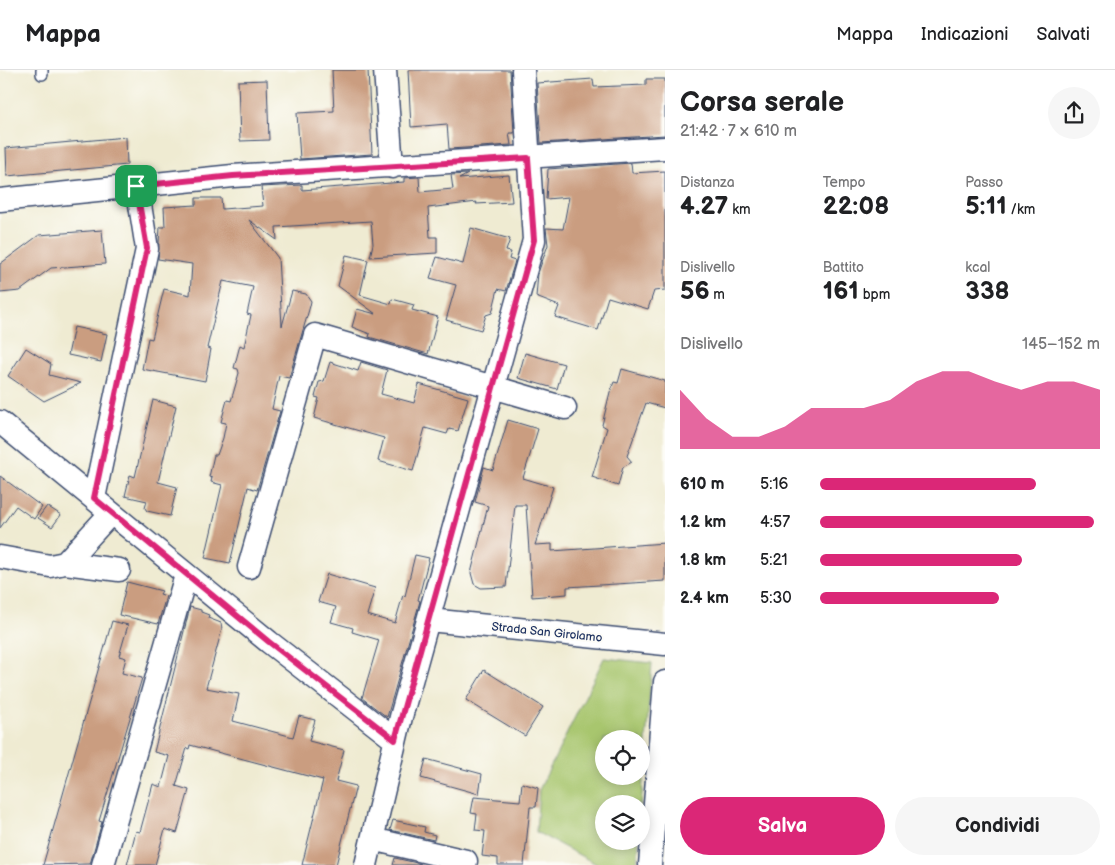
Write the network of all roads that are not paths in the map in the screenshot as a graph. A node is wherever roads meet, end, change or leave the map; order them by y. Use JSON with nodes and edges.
{"nodes":[{"id":1,"x":385,"y":70,"type":"edge"},
{"id":2,"x":523,"y":70,"type":"edge"},
{"id":3,"x":665,"y":148,"type":"edge"},
{"id":4,"x":528,"y":158,"type":"junction"},
{"id":5,"x":392,"y":167,"type":"junction"},
{"id":6,"x":136,"y":186,"type":"junction"},
{"id":7,"x":0,"y":200,"type":"edge"},
{"id":8,"x":494,"y":386,"type":"junction"},
{"id":9,"x":565,"y":408,"type":"dead end"},
{"id":10,"x":0,"y":422,"type":"edge"},
{"id":11,"x":102,"y":506,"type":"junction"},
{"id":12,"x":0,"y":557,"type":"edge"},
{"id":13,"x":66,"y":563,"type":"junction"},
{"id":14,"x":249,"y":567,"type":"dead end"},
{"id":15,"x":119,"y":570,"type":"dead end"},
{"id":16,"x":186,"y":575,"type":"junction"},
{"id":17,"x":428,"y":620,"type":"junction"},
{"id":18,"x":665,"y":644,"type":"edge"},
{"id":19,"x":665,"y":682,"type":"edge"},
{"id":20,"x":395,"y":740,"type":"junction"},
{"id":21,"x":372,"y":839,"type":"junction"},
{"id":22,"x":103,"y":865,"type":"edge"},
{"id":23,"x":366,"y":865,"type":"edge"},
{"id":24,"x":465,"y":865,"type":"edge"},
{"id":25,"x":650,"y":865,"type":"edge"}],
"edges":[{"from":1,"to":5,"type":"street"},
{"from":2,"to":4,"type":"street"},
{"from":3,"to":4,"type":"street"},
{"from":4,"to":5,"type":"street"},
{"from":4,"to":8,"type":"street"},
{"from":5,"to":6,"type":"street"},
{"from":6,"to":7,"type":"street"},
{"from":6,"to":11,"type":"street"},
{"from":8,"to":9,"type":"street"},
{"from":8,"to":14,"type":"street"},
{"from":8,"to":17,"type":"street"},
{"from":10,"to":11,"type":"street"},
{"from":11,"to":13,"type":"street"},
{"from":11,"to":16,"type":"street"},
{"from":12,"to":13,"type":"street"},
{"from":13,"to":15,"type":"street"},
{"from":16,"to":20,"type":"street"},
{"from":16,"to":22,"type":"street"},
{"from":17,"to":18,"type":"street","name":"Strada San Girolamo"},
{"from":17,"to":20,"type":"street"},
{"from":19,"to":25,"type":"street"},
{"from":20,"to":21,"type":"street"},
{"from":21,"to":23,"type":"street"},
{"from":21,"to":24,"type":"street"}]}
